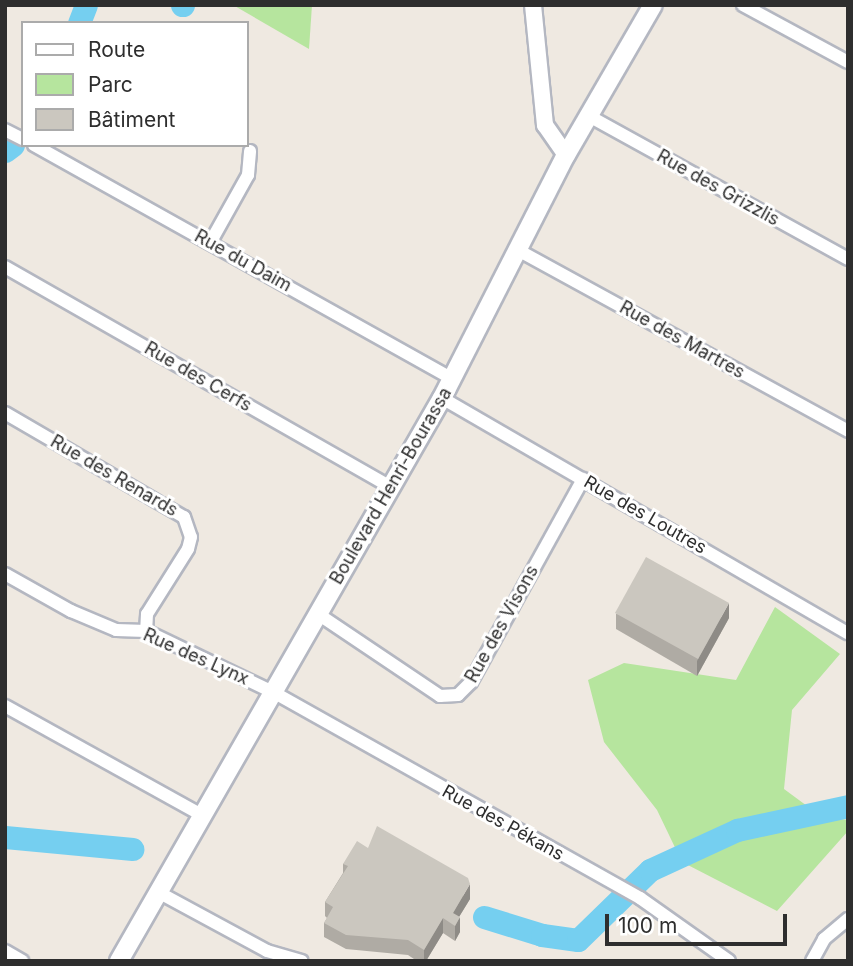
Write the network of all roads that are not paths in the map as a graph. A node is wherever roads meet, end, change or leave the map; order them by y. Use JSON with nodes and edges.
{"nodes":[{"id":1,"x":533,"y":5,"type":"edge"},
{"id":2,"x":653,"y":5,"type":"edge"},
{"id":3,"x":743,"y":5,"type":"edge"},
{"id":4,"x":848,"y":62,"type":"edge"},
{"id":5,"x":589,"y":116,"type":"junction"},
{"id":6,"x":5,"y":130,"type":"edge"},
{"id":7,"x":21,"y":138,"type":"edge"},
{"id":8,"x":38,"y":147,"type":"edge"},
{"id":9,"x":250,"y":151,"type":"dead end"},
{"id":10,"x":566,"y":155,"type":"junction"},
{"id":11,"x":210,"y":243,"type":"junction"},
{"id":12,"x":516,"y":249,"type":"junction"},
{"id":13,"x":848,"y":259,"type":"edge"},
{"id":14,"x":5,"y":268,"type":"edge"},
{"id":15,"x":452,"y":379,"type":"junction"},
{"id":16,"x":442,"y":397,"type":"junction"},
{"id":17,"x":5,"y":413,"type":"edge"},
{"id":18,"x":848,"y":432,"type":"edge"},
{"id":19,"x":583,"y":479,"type":"junction"},
{"id":20,"x":391,"y":487,"type":"junction"},
{"id":21,"x":5,"y":574,"type":"edge"},
{"id":22,"x":318,"y":614,"type":"junction"},
{"id":23,"x":146,"y":631,"type":"junction"},
{"id":24,"x":848,"y":633,"type":"edge"},
{"id":25,"x":273,"y":692,"type":"junction"},
{"id":26,"x":5,"y":706,"type":"edge"},
{"id":27,"x":202,"y":815,"type":"junction"},
{"id":28,"x":158,"y":892,"type":"junction"},
{"id":29,"x":848,"y":919,"type":"edge"},
{"id":30,"x":5,"y":951,"type":"edge"},
{"id":31,"x":22,"y":961,"type":"edge"},
{"id":32,"x":119,"y":961,"type":"edge"},
{"id":33,"x":302,"y":961,"type":"edge"},
{"id":34,"x":729,"y":961,"type":"edge"},
{"id":35,"x":812,"y":961,"type":"edge"}],
"edges":[{"from":1,"to":10,"type":"street"},
{"from":2,"to":5,"type":"main road","name":"Boulevard Henri-Bourassa"},
{"from":3,"to":4,"type":"street"},
{"from":5,"to":10,"type":"main road","name":"Boulevard Henri-Bourassa"},
{"from":5,"to":13,"type":"street","name":"Rue des Grizzlis"},
{"from":6,"to":7,"type":"street"},
{"from":8,"to":11,"type":"street","name":"Rue du Daim"},
{"from":9,"to":11,"type":"street"},
{"from":10,"to":12,"type":"main road","name":"Boulevard Henri-Bourassa"},
{"from":11,"to":15,"type":"street","name":"Rue du Daim"},
{"from":12,"to":15,"type":"main road","name":"Boulevard Henri-Bourassa"},
{"from":12,"to":18,"type":"street","name":"Rue des Martres"},
{"from":14,"to":20,"type":"street","name":"Rue des Cerfs"},
{"from":15,"to":16,"type":"main road","name":"Boulevard Henri-Bourassa"},
{"from":16,"to":19,"type":"street","name":"Rue des Loutres"},
{"from":16,"to":20,"type":"main road","name":"Boulevard Henri-Bourassa"},
{"from":17,"to":23,"type":"street","name":"Rue des Renards"},
{"from":19,"to":22,"type":"street","name":"Rue des Visons"},
{"from":19,"to":24,"type":"street","name":"Rue des Loutres"},
{"from":20,"to":22,"type":"main road","name":"Boulevard Henri-Bourassa"},
{"from":21,"to":23,"type":"street","name":"Rue des Lynx"},
{"from":22,"to":25,"type":"main road","name":"Boulevard Henri-Bourassa"},
{"from":23,"to":25,"type":"street","name":"Rue des Lynx"},
{"from":25,"to":27,"type":"main road","name":"Boulevard Henri-Bourassa"},
{"from":25,"to":34,"type":"street","name":"Rue des Pékans"},
{"from":26,"to":27,"type":"street"},
{"from":27,"to":28,"type":"main road","name":"Boulevard Henri-Bourassa"},
{"from":28,"to":32,"type":"main road","name":"Boulevard Henri-Bourassa"},
{"from":28,"to":33,"type":"street"},
{"from":29,"to":35,"type":"street"},
{"from":30,"to":31,"type":"street"}]}
